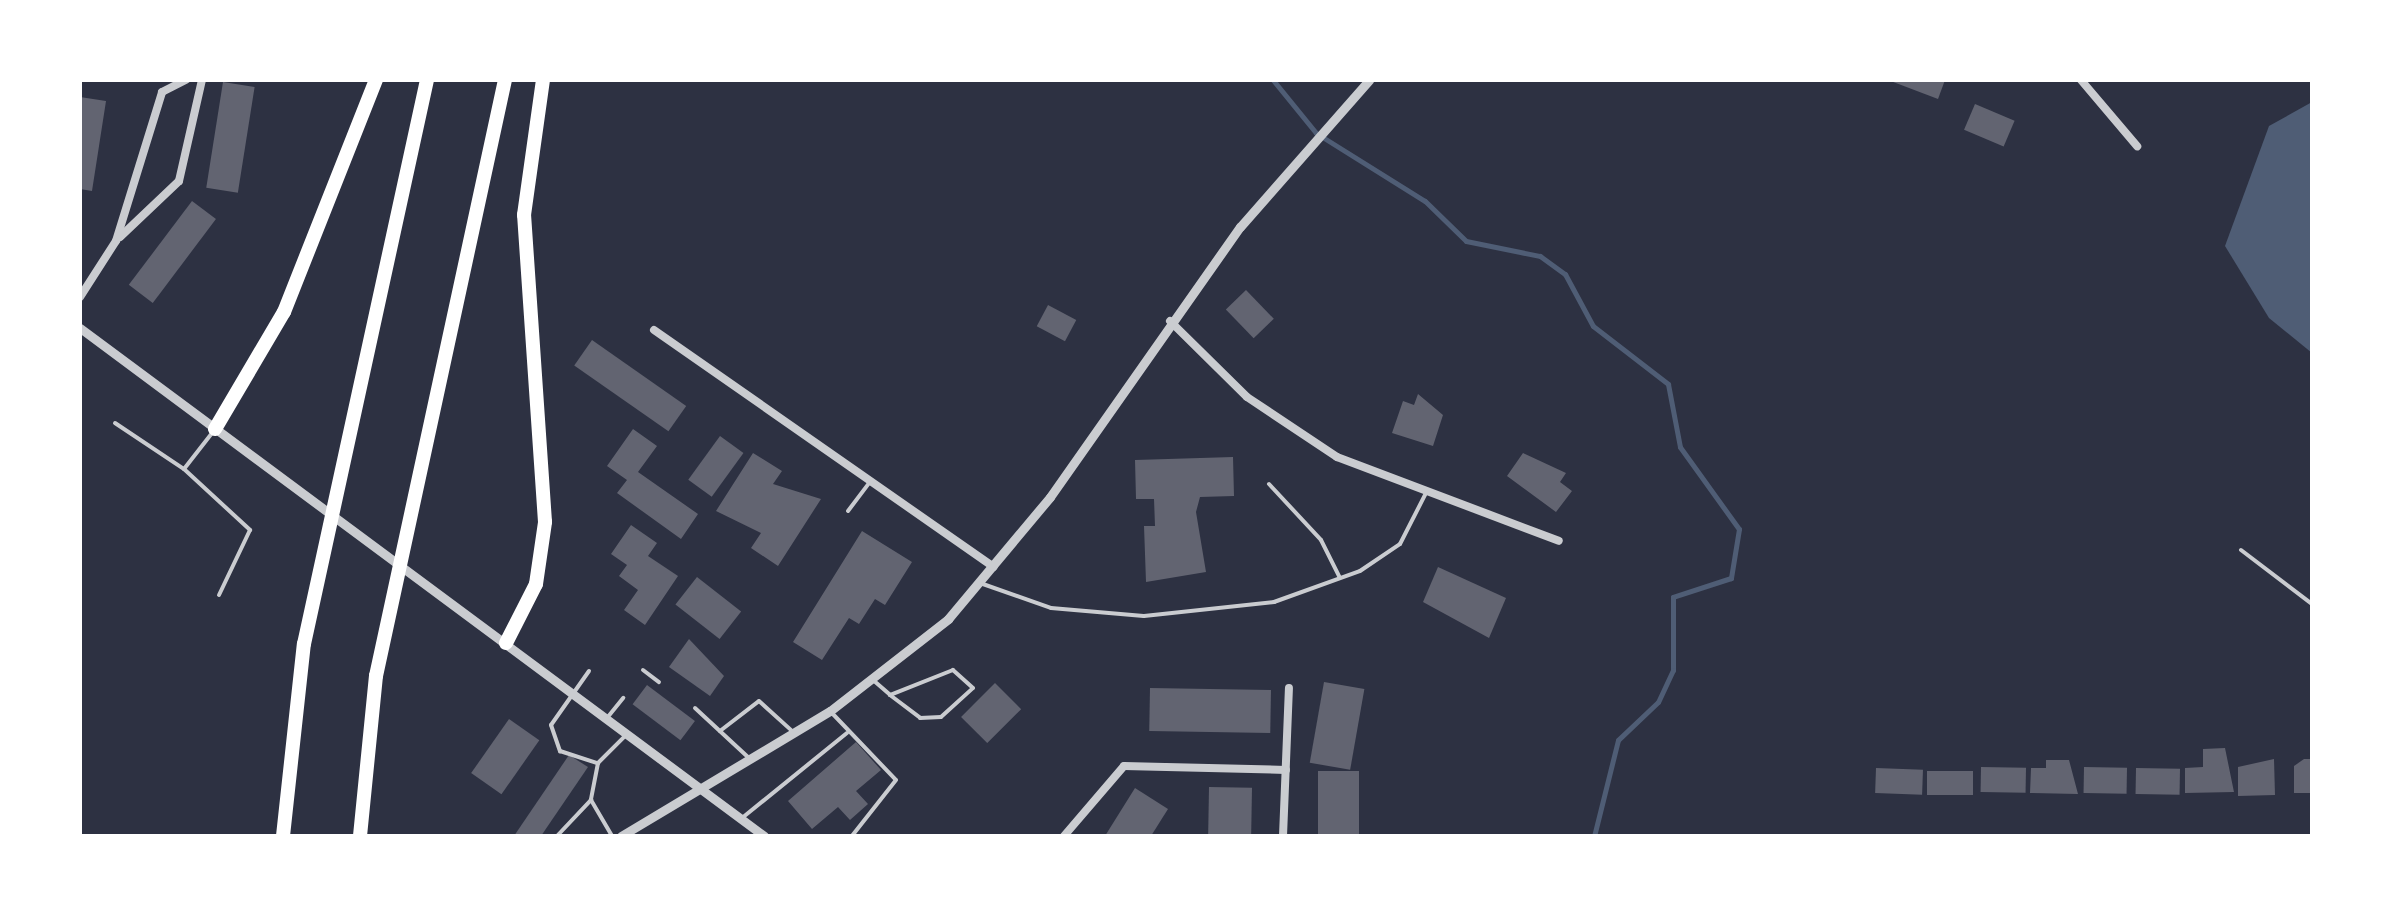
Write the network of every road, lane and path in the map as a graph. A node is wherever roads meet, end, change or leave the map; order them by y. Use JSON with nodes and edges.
{"nodes":[{"id":1,"x":186,"y":80,"type":"edge"},
{"id":2,"x":202,"y":80,"type":"edge"},
{"id":3,"x":376,"y":80,"type":"edge"},
{"id":4,"x":427,"y":80,"type":"edge"},
{"id":5,"x":505,"y":80,"type":"edge"},
{"id":6,"x":543,"y":80,"type":"edge"},
{"id":7,"x":1369,"y":80,"type":"edge"},
{"id":8,"x":2081,"y":80,"type":"edge"},
{"id":9,"x":2137,"y":146,"type":"dead end"},
{"id":10,"x":116,"y":240,"type":"junction"},
{"id":11,"x":80,"y":298,"type":"edge"},
{"id":12,"x":1170,"y":321,"type":"junction"},
{"id":13,"x":80,"y":328,"type":"edge"},
{"id":14,"x":654,"y":330,"type":"dead end"},
{"id":15,"x":116,"y":423,"type":"dead end"},
{"id":16,"x":215,"y":429,"type":"junction"},
{"id":17,"x":184,"y":469,"type":"junction"},
{"id":18,"x":871,"y":480,"type":"junction"},
{"id":19,"x":1270,"y":484,"type":"dead end"},
{"id":20,"x":1428,"y":491,"type":"junction"},
{"id":21,"x":848,"y":511,"type":"dead end"},
{"id":22,"x":1559,"y":541,"type":"dead end"},
{"id":23,"x":2241,"y":550,"type":"dead end"},
{"id":24,"x":994,"y":567,"type":"junction"},
{"id":25,"x":1340,"y":578,"type":"junction"},
{"id":26,"x":980,"y":583,"type":"junction"},
{"id":27,"x":219,"y":596,"type":"dead end"},
{"id":28,"x":2312,"y":604,"type":"edge"},
{"id":29,"x":506,"y":643,"type":"junction"},
{"id":30,"x":643,"y":670,"type":"dead end"},
{"id":31,"x":589,"y":672,"type":"dead end"},
{"id":32,"x":873,"y":680,"type":"junction"},
{"id":33,"x":659,"y":682,"type":"dead end"},
{"id":34,"x":1289,"y":688,"type":"dead end"},
{"id":35,"x":573,"y":693,"type":"junction"},
{"id":36,"x":890,"y":696,"type":"junction"},
{"id":37,"x":623,"y":698,"type":"dead end"},
{"id":38,"x":695,"y":708,"type":"dead end"},
{"id":39,"x":830,"y":712,"type":"junction"},
{"id":40,"x":607,"y":718,"type":"junction"},
{"id":41,"x":720,"y":731,"type":"junction"},
{"id":42,"x":847,"y":732,"type":"junction"},
{"id":43,"x":794,"y":733,"type":"junction"},
{"id":44,"x":628,"y":734,"type":"junction"},
{"id":45,"x":751,"y":759,"type":"junction"},
{"id":46,"x":598,"y":763,"type":"junction"},
{"id":47,"x":1286,"y":770,"type":"junction"},
{"id":48,"x":702,"y":789,"type":"junction"},
{"id":49,"x":591,"y":800,"type":"junction"},
{"id":50,"x":742,"y":819,"type":"junction"},
{"id":51,"x":283,"y":836,"type":"edge"},
{"id":52,"x":360,"y":836,"type":"edge"},
{"id":53,"x":557,"y":836,"type":"edge"},
{"id":54,"x":612,"y":836,"type":"edge"},
{"id":55,"x":620,"y":836,"type":"edge"},
{"id":56,"x":764,"y":836,"type":"edge"},
{"id":57,"x":852,"y":836,"type":"edge"},
{"id":58,"x":1064,"y":836,"type":"edge"},
{"id":59,"x":1283,"y":836,"type":"edge"}],
"edges":[{"from":1,"to":10,"type":"street"},
{"from":2,"to":10,"type":"street"},
{"from":3,"to":16,"type":"highway"},
{"from":4,"to":51,"type":"highway"},
{"from":5,"to":52,"type":"highway"},
{"from":6,"to":29,"type":"highway"},
{"from":7,"to":12,"type":"street"},
{"from":8,"to":9,"type":"street"},
{"from":10,"to":11,"type":"street"},
{"from":12,"to":20,"type":"street"},
{"from":12,"to":24,"type":"street"},
{"from":13,"to":16,"type":"street"},
{"from":14,"to":18,"type":"street"},
{"from":15,"to":17,"type":"lane"},
{"from":16,"to":17,"type":"lane"},
{"from":16,"to":29,"type":"street"},
{"from":17,"to":27,"type":"lane"},
{"from":18,"to":21,"type":"lane"},
{"from":18,"to":24,"type":"street"},
{"from":19,"to":25,"type":"lane"},
{"from":20,"to":22,"type":"street"},
{"from":20,"to":25,"type":"lane"},
{"from":23,"to":28,"type":"lane"},
{"from":24,"to":26,"type":"street"},
{"from":25,"to":26,"type":"lane"},
{"from":26,"to":32,"type":"street"},
{"from":29,"to":35,"type":"street"},
{"from":30,"to":33,"type":"lane"},
{"from":31,"to":35,"type":"lane"},
{"from":32,"to":36,"type":"lane"},
{"from":32,"to":39,"type":"street"},
{"from":34,"to":47,"type":"street"},
{"from":35,"to":40,"type":"street"},
{"from":35,"to":46,"type":"lane"},
{"from":36,"to":36,"type":"lane"},
{"from":37,"to":40,"type":"lane"},
{"from":38,"to":41,"type":"lane"},
{"from":39,"to":42,"type":"lane"},
{"from":39,"to":43,"type":"street"},
{"from":40,"to":44,"type":"street"},
{"from":41,"to":43,"type":"lane"},
{"from":41,"to":45,"type":"lane"},
{"from":42,"to":50,"type":"lane"},
{"from":42,"to":57,"type":"lane"},
{"from":43,"to":45,"type":"street"},
{"from":44,"to":46,"type":"lane"},
{"from":44,"to":48,"type":"street"},
{"from":45,"to":48,"type":"street"},
{"from":46,"to":49,"type":"lane"},
{"from":47,"to":58,"type":"street"},
{"from":47,"to":59,"type":"street"},
{"from":48,"to":50,"type":"street"},
{"from":48,"to":55,"type":"street"},
{"from":49,"to":53,"type":"lane"},
{"from":49,"to":54,"type":"lane"},
{"from":50,"to":56,"type":"street"}]}
